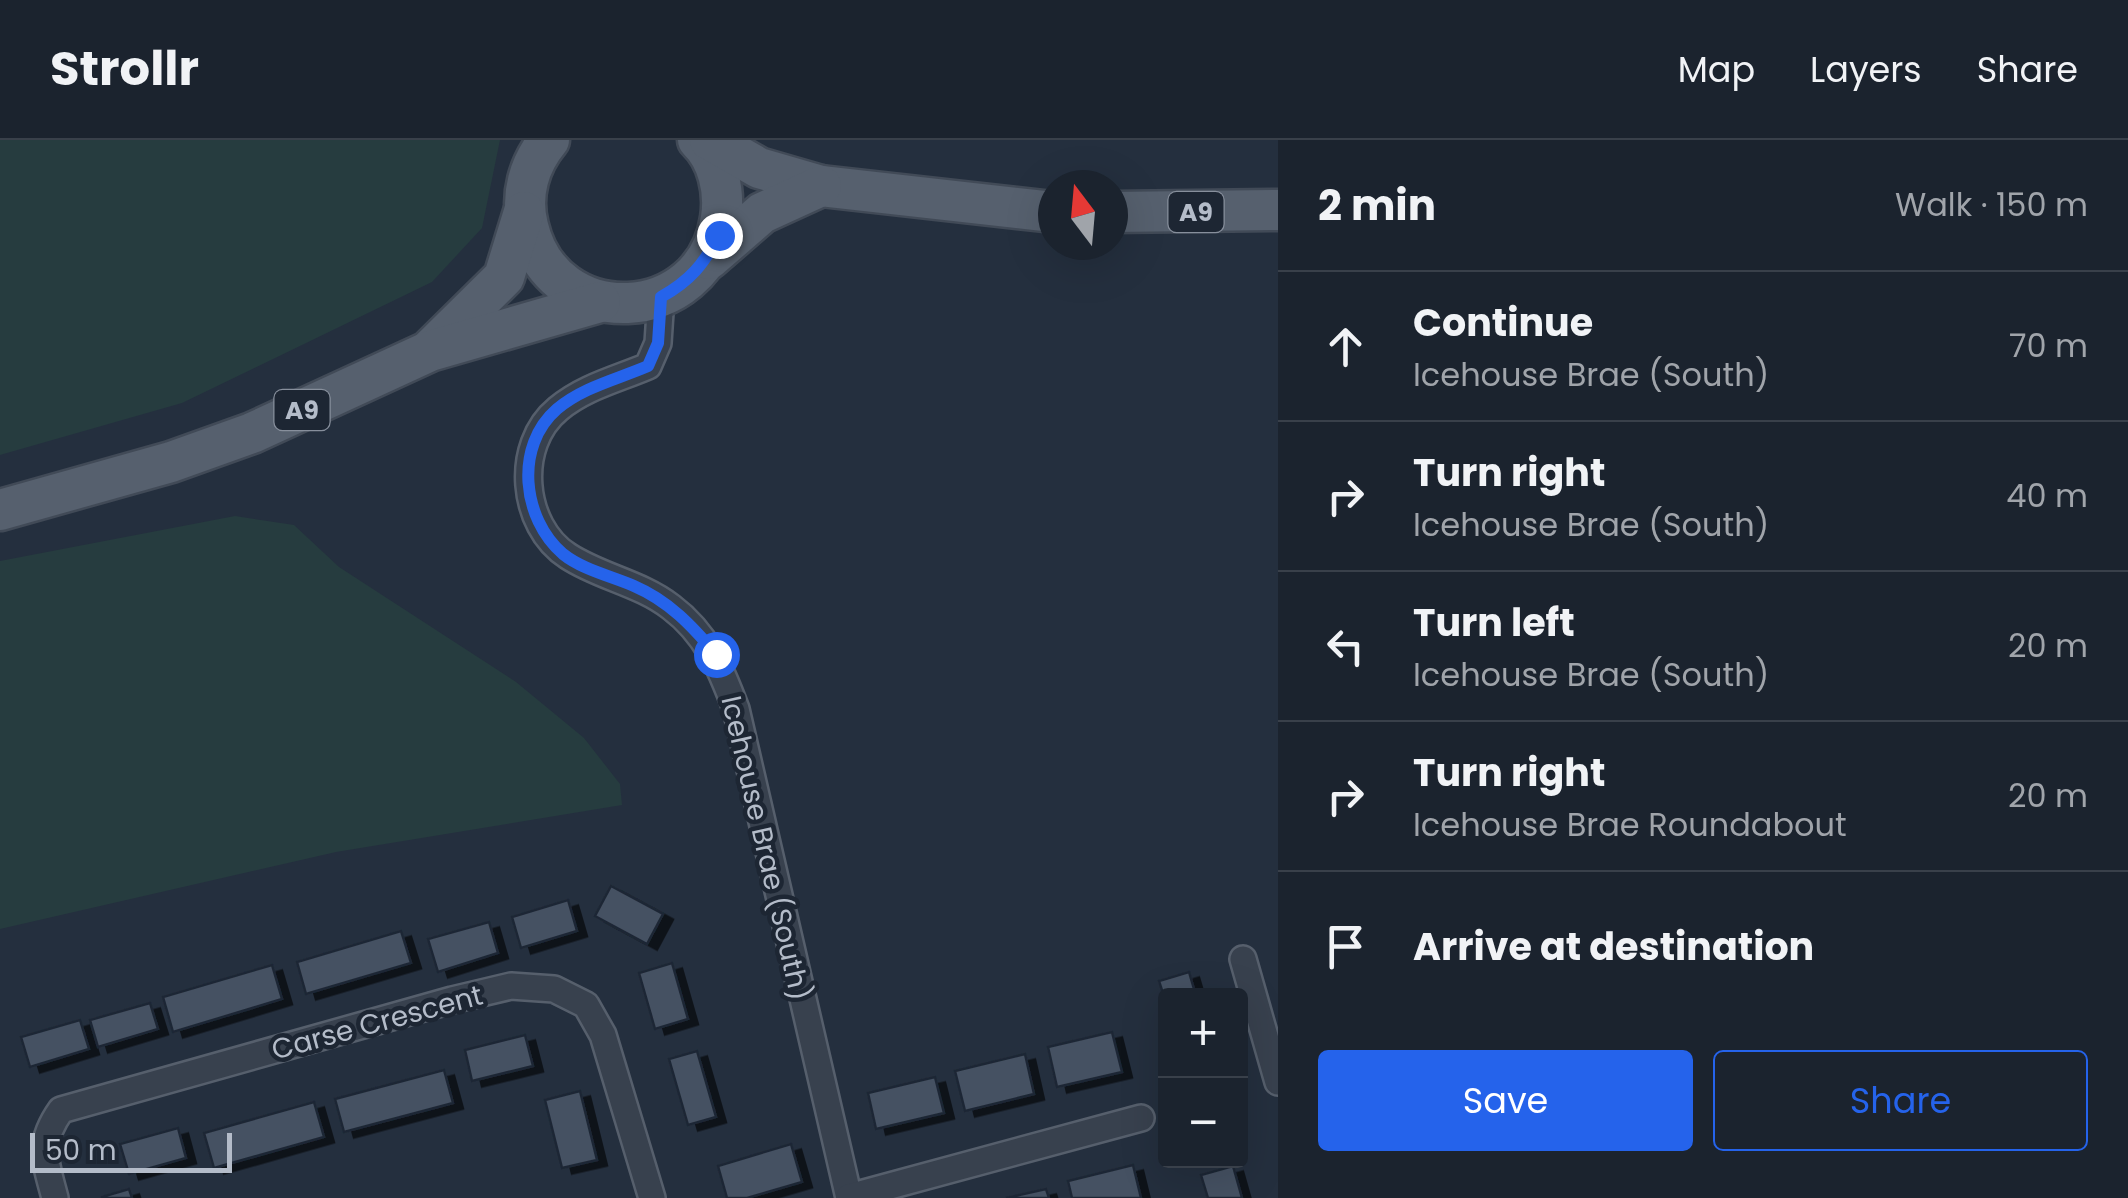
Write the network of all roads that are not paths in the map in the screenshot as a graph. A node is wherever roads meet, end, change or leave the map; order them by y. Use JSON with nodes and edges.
{"nodes":[{"id":1,"x":698,"y":140,"type":"edge"},
{"id":2,"x":710,"y":140,"type":"edge"},
{"id":3,"x":547,"y":141,"type":"edge"},
{"id":4,"x":822,"y":186,"type":"junction"},
{"id":5,"x":1038,"y":210,"type":"edge"},
{"id":6,"x":1278,"y":210,"type":"edge"},
{"id":7,"x":524,"y":212,"type":"junction"},
{"id":8,"x":1128,"y":212,"type":"edge"},
{"id":9,"x":705,"y":263,"type":"junction"},
{"id":10,"x":661,"y":297,"type":"junction"},
{"id":11,"x":600,"y":302,"type":"junction"},
{"id":12,"x":430,"y":351,"type":"junction"},
{"id":13,"x":0,"y":510,"type":"edge"},
{"id":14,"x":1243,"y":959,"type":"dead end"},
{"id":15,"x":1278,"y":1082,"type":"edge"},
{"id":16,"x":1141,"y":1118,"type":"dead end"},
{"id":17,"x":849,"y":1197,"type":"edge"},
{"id":18,"x":55,"y":1198,"type":"edge"},
{"id":19,"x":652,"y":1198,"type":"edge"}],
"edges":[{"from":1,"to":9,"type":"main road"},
{"from":2,"to":4,"type":"main road"},
{"from":3,"to":7,"type":"main road"},
{"from":4,"to":5,"type":"main road"},
{"from":4,"to":9,"type":"main road"},
{"from":6,"to":8,"type":"main road","number":"A9"},
{"from":7,"to":11,"type":"main road"},
{"from":7,"to":12,"type":"main road","number":"A9"},
{"from":9,"to":10,"type":"main road"},
{"from":10,"to":11,"type":"main road"},
{"from":10,"to":17,"type":"street","name":"Icehouse Brae (South)"},
{"from":11,"to":12,"type":"main road","number":"A9"},
{"from":12,"to":13,"type":"main road","number":"A9"},
{"from":14,"to":15,"type":"street"},
{"from":16,"to":17,"type":"street"},
{"from":18,"to":19,"type":"street","name":"Carse Crescent"}]}
